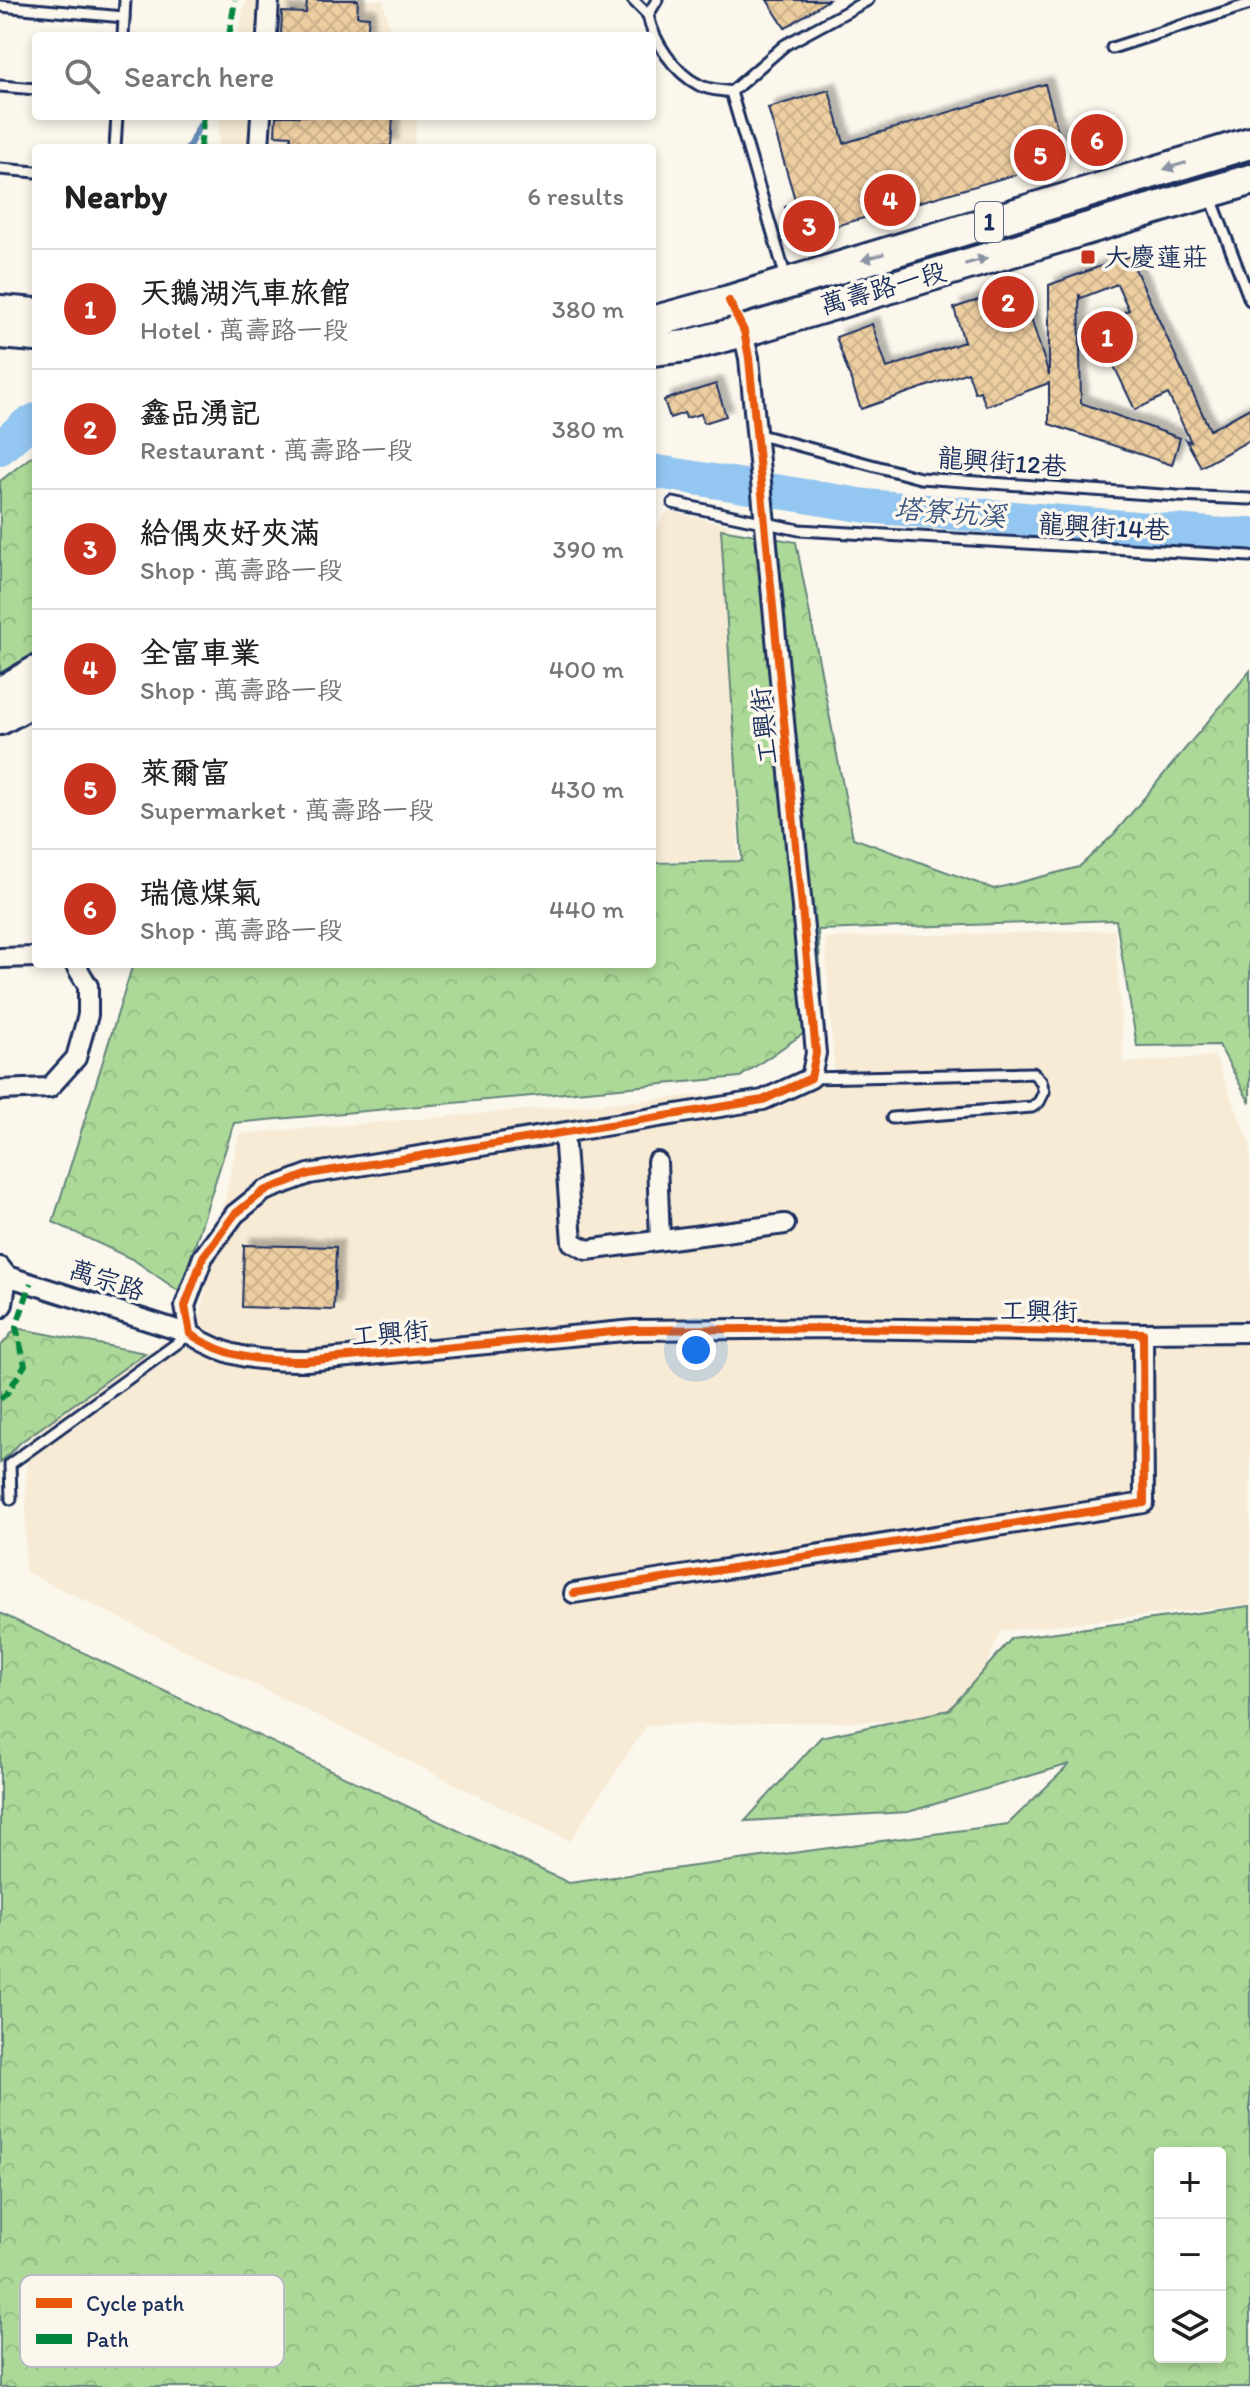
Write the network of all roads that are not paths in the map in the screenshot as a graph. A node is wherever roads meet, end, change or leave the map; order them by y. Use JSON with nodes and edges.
{"nodes":[{"id":1,"x":125,"y":0,"type":"edge"},
{"id":2,"x":269,"y":0,"type":"edge"},
{"id":3,"x":633,"y":0,"type":"edge"},
{"id":4,"x":657,"y":0,"type":"edge"},
{"id":5,"x":868,"y":0,"type":"edge"},
{"id":6,"x":1250,"y":4,"type":"edge"},
{"id":7,"x":0,"y":6,"type":"edge"},
{"id":8,"x":648,"y":15,"type":"junction"},
{"id":9,"x":124,"y":17,"type":"junction"},
{"id":10,"x":123,"y":32,"type":"edge"},
{"id":11,"x":267,"y":32,"type":"edge"},
{"id":12,"x":651,"y":32,"type":"edge"},
{"id":13,"x":656,"y":39,"type":"edge"},
{"id":14,"x":1112,"y":48,"type":"dead end"},
{"id":15,"x":0,"y":86,"type":"edge"},
{"id":16,"x":32,"y":89,"type":"edge"},
{"id":17,"x":731,"y":92,"type":"junction"},
{"id":18,"x":117,"y":120,"type":"edge"},
{"id":19,"x":261,"y":120,"type":"edge"},
{"id":20,"x":1250,"y":143,"type":"edge"},
{"id":21,"x":115,"y":144,"type":"edge"},
{"id":22,"x":259,"y":144,"type":"edge"},
{"id":23,"x":0,"y":169,"type":"edge"},
{"id":24,"x":32,"y":172,"type":"edge"},
{"id":25,"x":1250,"y":180,"type":"edge"},
{"id":26,"x":1209,"y":192,"type":"junction"},
{"id":27,"x":792,"y":298,"type":"junction"},
{"id":28,"x":1250,"y":300,"type":"edge"},
{"id":29,"x":729,"y":301,"type":"junction"},
{"id":30,"x":0,"y":311,"type":"edge"},
{"id":31,"x":32,"y":314,"type":"edge"},
{"id":32,"x":656,"y":321,"type":"edge"},
{"id":33,"x":744,"y":331,"type":"junction"},
{"id":34,"x":0,"y":333,"type":"edge"},
{"id":35,"x":656,"y":333,"type":"edge"},
{"id":36,"x":32,"y":336,"type":"edge"},
{"id":37,"x":686,"y":346,"type":"junction"},
{"id":38,"x":656,"y":350,"type":"edge"},
{"id":39,"x":656,"y":359,"type":"edge"},
{"id":40,"x":756,"y":434,"type":"junction"},
{"id":41,"x":1250,"y":499,"type":"edge"},
{"id":42,"x":673,"y":503,"type":"dead end"},
{"id":43,"x":764,"y":523,"type":"junction"},
{"id":44,"x":1250,"y":556,"type":"edge"},
{"id":45,"x":32,"y":674,"type":"edge"},
{"id":46,"x":0,"y":693,"type":"edge"},
{"id":47,"x":32,"y":701,"type":"edge"},
{"id":48,"x":0,"y":719,"type":"edge"},
{"id":49,"x":32,"y":957,"type":"edge"},
{"id":50,"x":0,"y":958,"type":"edge"},
{"id":51,"x":77,"y":968,"type":"edge"},
{"id":52,"x":811,"y":1078,"type":"junction"},
{"id":53,"x":0,"y":1090,"type":"edge"},
{"id":54,"x":892,"y":1118,"type":"dead end"},
{"id":55,"x":564,"y":1133,"type":"junction"},
{"id":56,"x":657,"y":1162,"type":"dead end"},
{"id":57,"x":785,"y":1224,"type":"dead end"},
{"id":58,"x":660,"y":1240,"type":"junction"},
{"id":59,"x":4,"y":1271,"type":"edge"},
{"id":60,"x":0,"y":1308,"type":"edge"},
{"id":61,"x":1250,"y":1332,"type":"edge"},
{"id":62,"x":1143,"y":1333,"type":"junction"},
{"id":63,"x":190,"y":1334,"type":"junction"},
{"id":64,"x":11,"y":1499,"type":"dead end"},
{"id":65,"x":574,"y":1593,"type":"dead end"}],
"edges":[{"from":1,"to":9,"type":"lane"},
{"from":2,"to":11,"type":"street"},
{"from":3,"to":8,"type":"lane"},
{"from":4,"to":8,"type":"lane"},
{"from":5,"to":17,"type":"lane"},
{"from":6,"to":14,"type":"lane"},
{"from":7,"to":9,"type":"lane"},
{"from":8,"to":12,"type":"lane"},
{"from":9,"to":10,"type":"lane"},
{"from":13,"to":17,"type":"lane"},
{"from":15,"to":16,"type":"lane"},
{"from":17,"to":27,"type":"lane"},
{"from":18,"to":21,"type":"lane"},
{"from":19,"to":22,"type":"street"},
{"from":20,"to":27,"type":"main road","name":"萬壽路一段","number":"1","one_way":true},
{"from":23,"to":24,"type":"lane"},
{"from":25,"to":26,"type":"main road","name":"萬壽路一段","number":"1"},
{"from":27,"to":26,"type":"main road","name":"萬壽路一段","number":"1","one_way":true},
{"from":26,"to":28,"type":"lane"},
{"from":27,"to":29,"type":"main road","name":"萬壽路一段","number":"1"},
{"from":27,"to":33,"type":"main road","name":"萬壽路一段","number":"1"},
{"from":29,"to":32,"type":"main road","name":"萬壽路一段"},
{"from":29,"to":33,"type":"street"},
{"from":29,"to":35,"type":"main road","number":"1"},
{"from":30,"to":31,"type":"main road"},
{"from":33,"to":37,"type":"main road","name":"萬壽路一段","number":"1"},
{"from":33,"to":40,"type":"street"},
{"from":34,"to":36,"type":"main road"},
{"from":37,"to":38,"type":"main road","name":"萬壽路一段"},
{"from":37,"to":39,"type":"main road","number":"1"},
{"from":40,"to":41,"type":"lane","name":"龍興街12巷"},
{"from":40,"to":43,"type":"street","name":"工興街"},
{"from":42,"to":43,"type":"lane","name":"龍興街14巷"},
{"from":43,"to":44,"type":"lane","name":"龍興街14巷"},
{"from":43,"to":52,"type":"street","name":"工興街"},
{"from":45,"to":46,"type":"main road"},
{"from":47,"to":48,"type":"main road"},
{"from":49,"to":50,"type":"street"},
{"from":51,"to":53,"type":"street"},
{"from":52,"to":54,"type":"lane"},
{"from":52,"to":55,"type":"street"},
{"from":55,"to":58,"type":"street"},
{"from":55,"to":63,"type":"street"},
{"from":56,"to":58,"type":"street"},
{"from":57,"to":58,"type":"street"},
{"from":59,"to":60,"type":"street"},
{"from":59,"to":63,"type":"street","name":"萬宗路"},
{"from":61,"to":62,"type":"street","name":"工興街"},
{"from":62,"to":63,"type":"street","name":"工興街"},
{"from":62,"to":65,"type":"street"},
{"from":63,"to":64,"type":"lane"}]}
